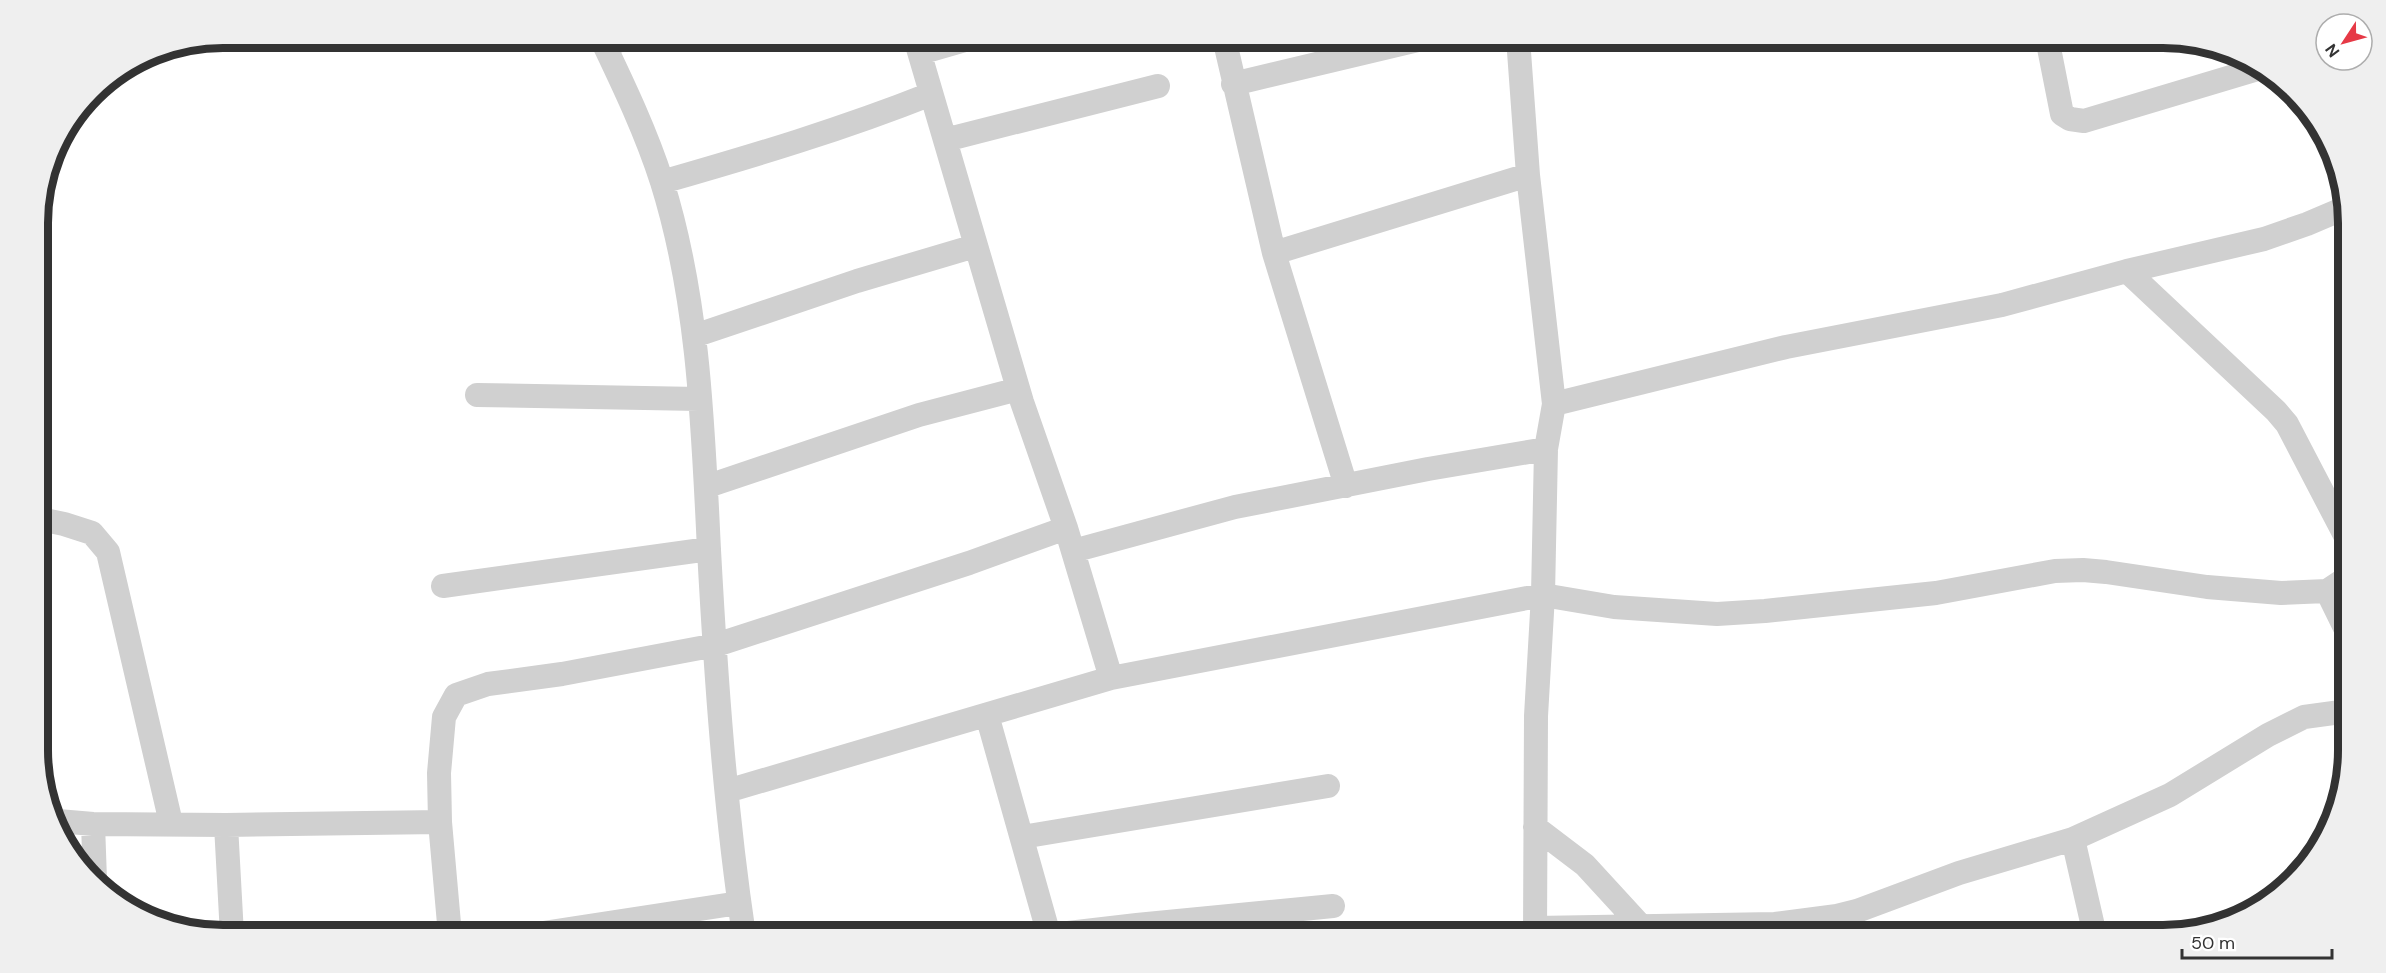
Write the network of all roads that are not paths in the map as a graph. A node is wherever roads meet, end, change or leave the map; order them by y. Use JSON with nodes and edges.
{"nodes":[{"id":1,"x":606,"y":48,"type":"edge"},
{"id":2,"x":919,"y":48,"type":"edge"},
{"id":3,"x":1226,"y":48,"type":"edge"},
{"id":4,"x":1384,"y":48,"type":"edge"},
{"id":5,"x":1519,"y":48,"type":"edge"},
{"id":6,"x":2049,"y":48,"type":"edge"},
{"id":7,"x":2251,"y":71,"type":"edge"},
{"id":8,"x":1233,"y":84,"type":"junction"},
{"id":9,"x":1158,"y":86,"type":"dead end"},
{"id":10,"x":931,"y":94,"type":"junction"},
{"id":11,"x":945,"y":140,"type":"junction"},
{"id":12,"x":1528,"y":175,"type":"junction"},
{"id":13,"x":662,"y":182,"type":"junction"},
{"id":14,"x":2337,"y":211,"type":"edge"},
{"id":15,"x":975,"y":246,"type":"junction"},
{"id":16,"x":1274,"y":253,"type":"junction"},
{"id":17,"x":2127,"y":270,"type":"junction"},
{"id":18,"x":694,"y":336,"type":"junction"},
{"id":19,"x":1018,"y":389,"type":"junction"},
{"id":20,"x":477,"y":395,"type":"dead end"},
{"id":21,"x":699,"y":399,"type":"junction"},
{"id":22,"x":1554,"y":404,"type":"junction"},
{"id":23,"x":1546,"y":449,"type":"junction"},
{"id":24,"x":708,"y":486,"type":"junction"},
{"id":25,"x":1346,"y":486,"type":"junction"},
{"id":26,"x":48,"y":521,"type":"edge"},
{"id":27,"x":2338,"y":522,"type":"edge"},
{"id":28,"x":1070,"y":540,"type":"junction"},
{"id":29,"x":709,"y":549,"type":"junction"},
{"id":30,"x":2338,"y":584,"type":"edge"},
{"id":31,"x":443,"y":586,"type":"dead end"},
{"id":32,"x":2327,"y":591,"type":"junction"},
{"id":33,"x":1543,"y":595,"type":"junction"},
{"id":34,"x":2338,"y":614,"type":"edge"},
{"id":35,"x":716,"y":645,"type":"junction"},
{"id":36,"x":1112,"y":678,"type":"junction"},
{"id":37,"x":2338,"y":712,"type":"edge"},
{"id":38,"x":987,"y":716,"type":"junction"},
{"id":39,"x":1328,"y":786,"type":"dead end"},
{"id":40,"x":727,"y":791,"type":"junction"},
{"id":41,"x":64,"y":821,"type":"edge"},
{"id":42,"x":440,"y":822,"type":"junction"},
{"id":43,"x":171,"y":823,"type":"junction"},
{"id":44,"x":93,"y":824,"type":"junction"},
{"id":45,"x":226,"y":825,"type":"junction"},
{"id":46,"x":1535,"y":827,"type":"junction"},
{"id":47,"x":1022,"y":837,"type":"junction"},
{"id":48,"x":2073,"y":839,"type":"junction"},
{"id":49,"x":95,"y":868,"type":"edge"},
{"id":50,"x":739,"y":903,"type":"junction"},
{"id":51,"x":1332,"y":906,"type":"dead end"},
{"id":52,"x":231,"y":925,"type":"edge"},
{"id":53,"x":449,"y":925,"type":"edge"},
{"id":54,"x":595,"y":925,"type":"edge"},
{"id":55,"x":742,"y":925,"type":"edge"},
{"id":56,"x":1047,"y":925,"type":"edge"},
{"id":57,"x":1137,"y":925,"type":"edge"},
{"id":58,"x":1535,"y":925,"type":"edge"},
{"id":59,"x":1640,"y":925,"type":"edge"},
{"id":60,"x":1708,"y":925,"type":"edge"},
{"id":61,"x":2094,"y":925,"type":"edge"}],
"edges":[{"from":1,"to":13,"type":"street"},
{"from":2,"to":10,"type":"street"},
{"from":3,"to":8,"type":"street"},
{"from":4,"to":8,"type":"street"},
{"from":5,"to":12,"type":"street"},
{"from":6,"to":7,"type":"street"},
{"from":8,"to":16,"type":"street"},
{"from":9,"to":11,"type":"street"},
{"from":10,"to":11,"type":"street"},
{"from":10,"to":13,"type":"street"},
{"from":11,"to":15,"type":"street"},
{"from":12,"to":16,"type":"street"},
{"from":12,"to":22,"type":"street"},
{"from":13,"to":18,"type":"street"},
{"from":14,"to":17,"type":"street"},
{"from":15,"to":18,"type":"street"},
{"from":15,"to":19,"type":"street"},
{"from":16,"to":25,"type":"street"},
{"from":17,"to":22,"type":"street"},
{"from":17,"to":27,"type":"street"},
{"from":18,"to":21,"type":"street"},
{"from":19,"to":24,"type":"street"},
{"from":19,"to":28,"type":"street"},
{"from":20,"to":21,"type":"street"},
{"from":21,"to":24,"type":"street"},
{"from":22,"to":23,"type":"street"},
{"from":23,"to":25,"type":"street"},
{"from":23,"to":33,"type":"street"},
{"from":24,"to":29,"type":"street"},
{"from":25,"to":28,"type":"street"},
{"from":26,"to":43,"type":"street"},
{"from":28,"to":35,"type":"street"},
{"from":28,"to":36,"type":"street"},
{"from":29,"to":31,"type":"street"},
{"from":29,"to":35,"type":"street"},
{"from":30,"to":32,"type":"street"},
{"from":32,"to":33,"type":"street"},
{"from":32,"to":34,"type":"street"},
{"from":33,"to":36,"type":"street"},
{"from":33,"to":46,"type":"street"},
{"from":35,"to":40,"type":"street"},
{"from":35,"to":42,"type":"street"},
{"from":36,"to":38,"type":"street"},
{"from":37,"to":48,"type":"street"},
{"from":38,"to":40,"type":"street"},
{"from":38,"to":47,"type":"street"},
{"from":39,"to":47,"type":"street"},
{"from":40,"to":50,"type":"street"},
{"from":41,"to":44,"type":"street"},
{"from":42,"to":45,"type":"street"},
{"from":42,"to":53,"type":"street"},
{"from":43,"to":44,"type":"street"},
{"from":43,"to":45,"type":"street"},
{"from":44,"to":49,"type":"street"},
{"from":45,"to":52,"type":"street"},
{"from":46,"to":58,"type":"street"},
{"from":46,"to":59,"type":"street"},
{"from":47,"to":56,"type":"street"},
{"from":48,"to":60,"type":"street"},
{"from":48,"to":61,"type":"street"},
{"from":50,"to":54,"type":"street"},
{"from":50,"to":55,"type":"street"},
{"from":51,"to":57,"type":"street"}]}
